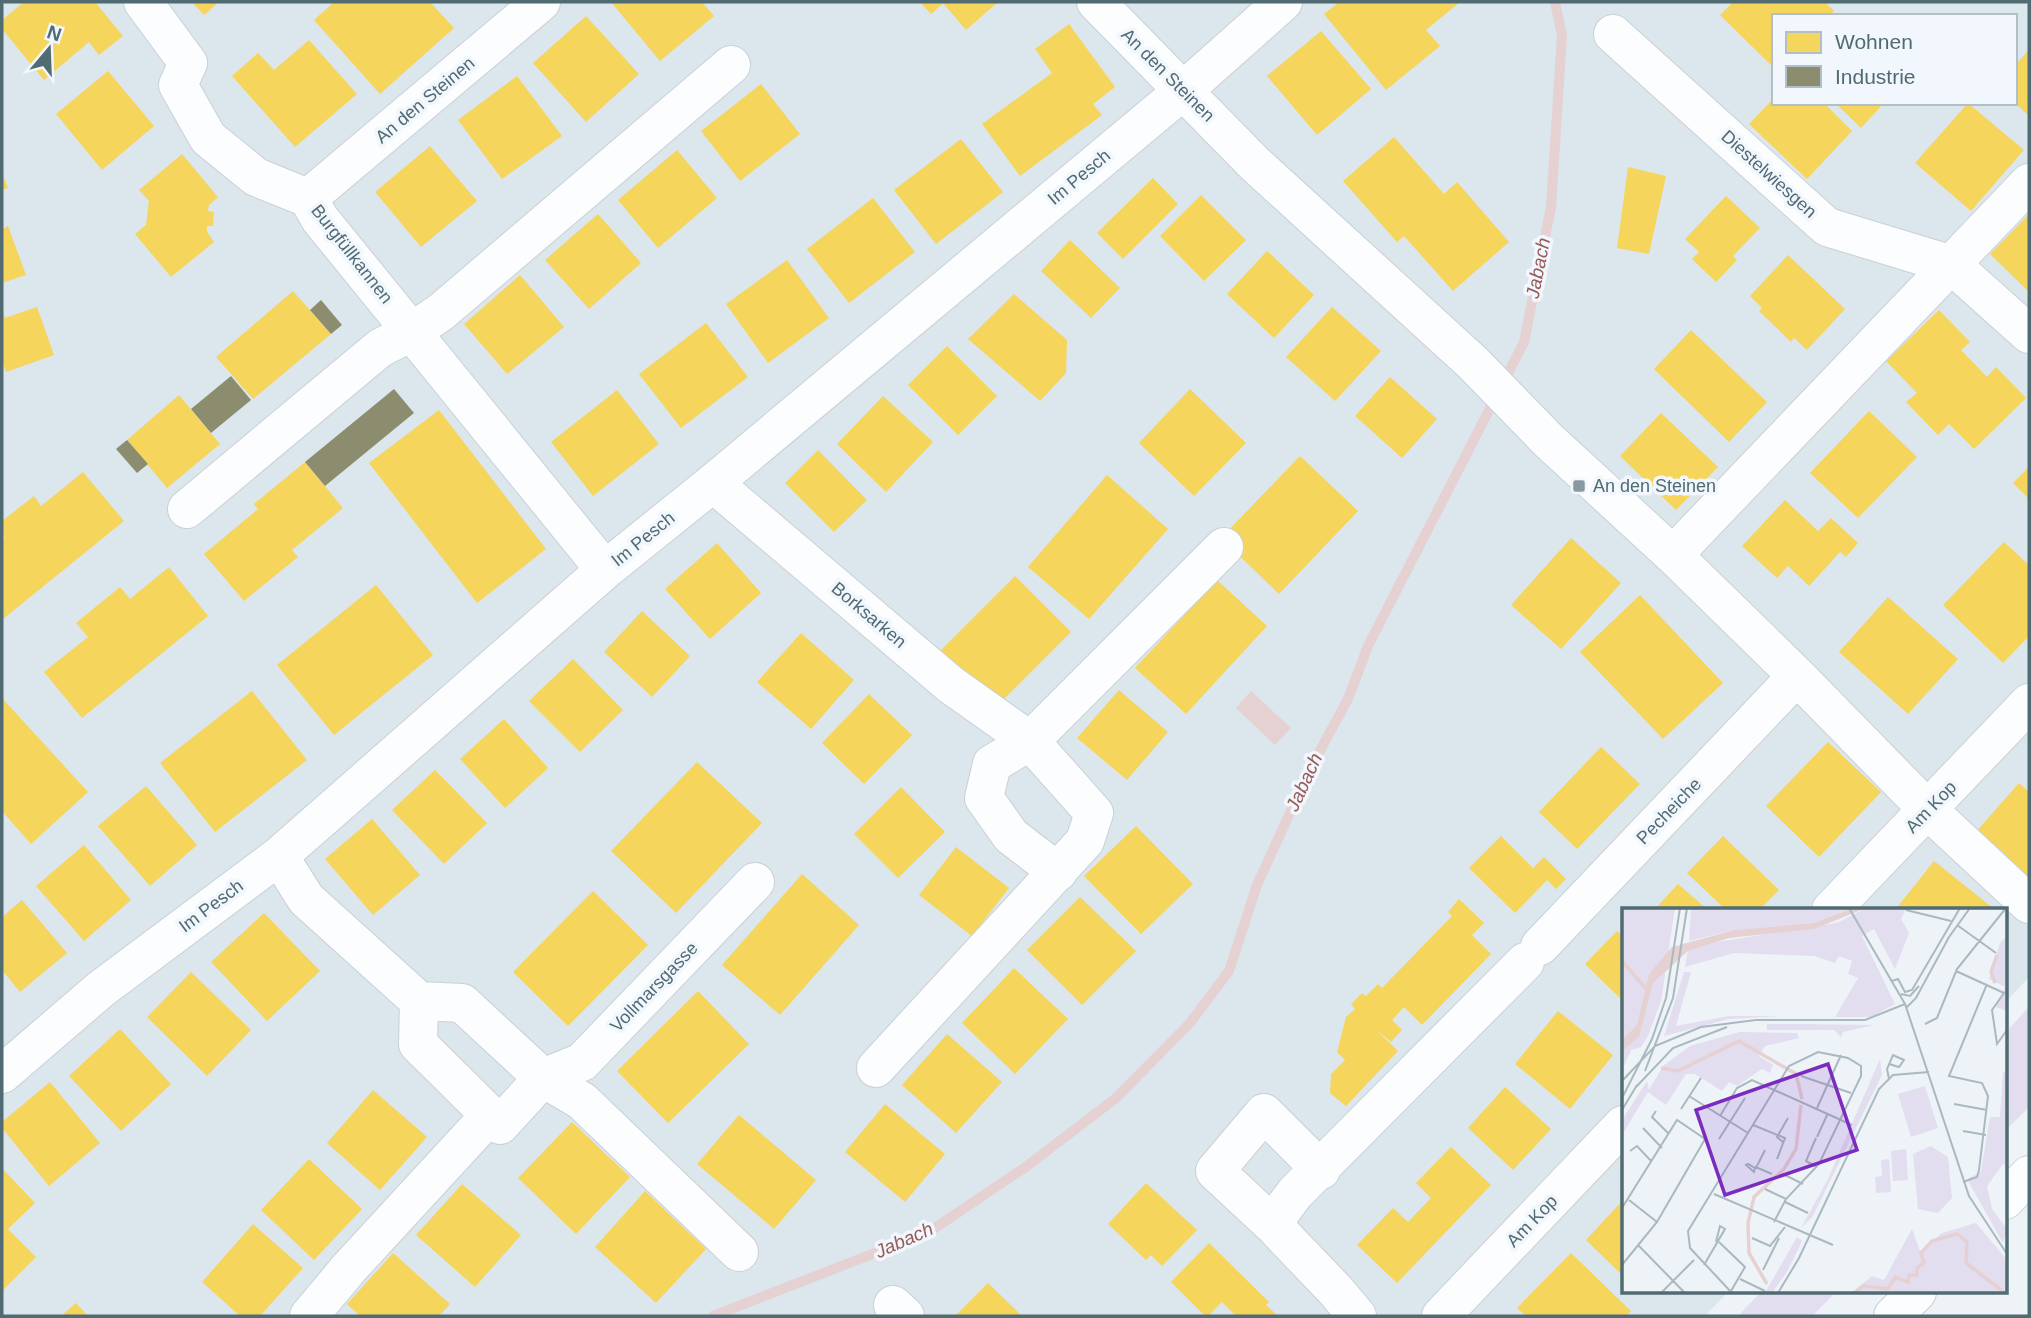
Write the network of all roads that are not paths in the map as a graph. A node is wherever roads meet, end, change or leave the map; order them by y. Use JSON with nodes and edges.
{"nodes":[{"id":1,"x":143,"y":2,"type":"edge"},
{"id":2,"x":541,"y":2,"type":"edge"},
{"id":3,"x":1096,"y":2,"type":"edge"},
{"id":4,"x":1283,"y":2,"type":"edge"},
{"id":5,"x":1613,"y":34,"type":"dead end"},
{"id":6,"x":731,"y":65,"type":"dead end"},
{"id":7,"x":1184,"y":90,"type":"junction"},
{"id":8,"x":2029,"y":183,"type":"edge"},
{"id":9,"x":308,"y":198,"type":"junction"},
{"id":10,"x":1952,"y":265,"type":"junction"},
{"id":11,"x":413,"y":331,"type":"junction"},
{"id":12,"x":2029,"y":334,"type":"edge"},
{"id":13,"x":713,"y":483,"type":"junction"},
{"id":14,"x":187,"y":509,"type":"dead end"},
{"id":15,"x":1224,"y":547,"type":"dead end"},
{"id":16,"x":1673,"y":555,"type":"junction"},
{"id":17,"x":605,"y":570,"type":"junction"},
{"id":18,"x":1797,"y":676,"type":"junction"},
{"id":19,"x":2029,"y":703,"type":"edge"},
{"id":20,"x":1030,"y":741,"type":"junction"},
{"id":21,"x":1928,"y":810,"type":"junction"},
{"id":22,"x":279,"y":856,"type":"junction"},
{"id":23,"x":1058,"y":872,"type":"junction"},
{"id":24,"x":755,"y":882,"type":"dead end"},
{"id":25,"x":2029,"y":904,"type":"edge"},
{"id":26,"x":1833,"y":908,"type":"edge"},
{"id":27,"x":419,"y":1001,"type":"junction"},
{"id":28,"x":876,"y":1068,"type":"dead end"},
{"id":29,"x":2,"y":1074,"type":"edge"},
{"id":30,"x":543,"y":1078,"type":"junction"},
{"id":31,"x":490,"y":1115,"type":"junction"},
{"id":32,"x":1622,"y":1126,"type":"edge"},
{"id":33,"x":1321,"y":1170,"type":"junction"},
{"id":34,"x":2029,"y":1175,"type":"edge"},
{"id":35,"x":2007,"y":1198,"type":"edge"},
{"id":36,"x":1272,"y":1224,"type":"junction"},
{"id":37,"x":739,"y":1252,"type":"dead end"},
{"id":38,"x":1915,"y":1294,"type":"edge"},
{"id":39,"x":309,"y":1316,"type":"edge"},
{"id":40,"x":1357,"y":1316,"type":"edge"},
{"id":41,"x":1441,"y":1316,"type":"edge"},
{"id":42,"x":1893,"y":1316,"type":"edge"}],
"edges":[{"from":1,"to":9,"type":"street","name":"Burgfüllkannen"},
{"from":2,"to":9,"type":"street","name":"An den Steinen"},
{"from":3,"to":7,"type":"street","name":"An den Steinen"},
{"from":4,"to":7,"type":"street","name":"Im Pesch"},
{"from":5,"to":10,"type":"street","name":"Diestelwiesgen"},
{"from":6,"to":11,"type":"street"},
{"from":7,"to":13,"type":"street","name":"Im Pesch"},
{"from":7,"to":16,"type":"street","name":"An den Steinen"},
{"from":8,"to":10,"type":"street"},
{"from":9,"to":11,"type":"street","name":"Burgfüllkannen"},
{"from":10,"to":12,"type":"street","name":"Diestelwiesgen"},
{"from":10,"to":16,"type":"street"},
{"from":11,"to":14,"type":"street"},
{"from":11,"to":17,"type":"street","name":"Burgfüllkannen"},
{"from":13,"to":17,"type":"street","name":"Im Pesch"},
{"from":13,"to":20,"type":"street","name":"Borksarken"},
{"from":15,"to":20,"type":"street"},
{"from":16,"to":18,"type":"street","name":"An den Steinen"},
{"from":17,"to":22,"type":"street","name":"Im Pesch"},
{"from":18,"to":21,"type":"street","name":"An den Steinen"},
{"from":18,"to":33,"type":"street","name":"Pecheiche"},
{"from":19,"to":21,"type":"street","name":"Am Kop"},
{"from":20,"to":23,"type":"street","name":"Borksarken"},
{"from":20,"to":23,"type":"street"},
{"from":21,"to":25,"type":"street","name":"An den Steinen"},
{"from":21,"to":26,"type":"street","name":"Am Kop"},
{"from":22,"to":27,"type":"street"},
{"from":22,"to":29,"type":"street","name":"Im Pesch"},
{"from":23,"to":28,"type":"street","name":"Borksarken"},
{"from":24,"to":30,"type":"street","name":"Vollmarsgasse"},
{"from":27,"to":30,"type":"street"},
{"from":27,"to":31,"type":"street"},
{"from":30,"to":31,"type":"street","name":"Vollmarsgasse"},
{"from":30,"to":37,"type":"street"},
{"from":31,"to":39,"type":"street"},
{"from":32,"to":41,"type":"street","name":"Am Kop"},
{"from":33,"to":36,"type":"street","name":"Pecheiche"},
{"from":33,"to":36,"type":"street"},
{"from":34,"to":35,"type":"street"},
{"from":36,"to":40,"type":"street"},
{"from":38,"to":42,"type":"street"}]}
